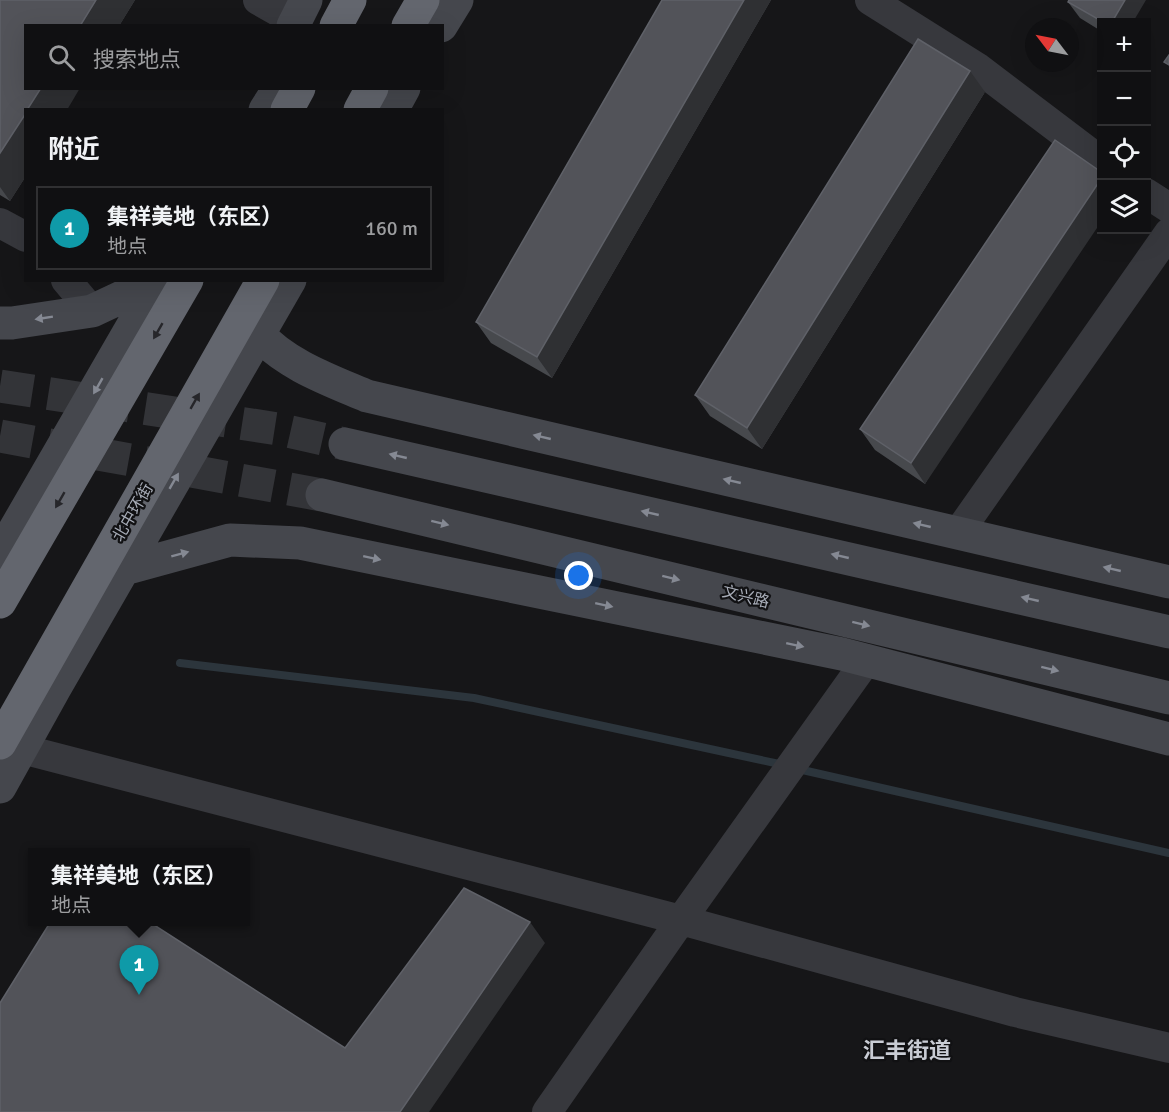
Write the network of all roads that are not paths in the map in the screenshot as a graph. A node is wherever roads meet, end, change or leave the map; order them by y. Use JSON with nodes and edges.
{"nodes":[{"id":1,"x":258,"y":0,"type":"edge"},
{"id":2,"x":338,"y":0,"type":"edge"},
{"id":3,"x":350,"y":0,"type":"edge"},
{"id":4,"x":423,"y":0,"type":"edge"},
{"id":5,"x":457,"y":0,"type":"edge"},
{"id":6,"x":870,"y":0,"type":"edge"},
{"id":7,"x":304,"y":18,"type":"edge"},
{"id":8,"x":337,"y":24,"type":"edge"},
{"id":9,"x":409,"y":24,"type":"edge"},
{"id":10,"x":442,"y":24,"type":"edge"},
{"id":11,"x":261,"y":90,"type":"edge"},
{"id":12,"x":278,"y":90,"type":"edge"},
{"id":13,"x":298,"y":90,"type":"edge"},
{"id":14,"x":371,"y":90,"type":"edge"},
{"id":15,"x":380,"y":90,"type":"edge"},
{"id":16,"x":403,"y":90,"type":"edge"},
{"id":17,"x":252,"y":108,"type":"edge"},
{"id":18,"x":266,"y":108,"type":"edge"},
{"id":19,"x":288,"y":108,"type":"edge"},
{"id":20,"x":361,"y":108,"type":"edge"},
{"id":21,"x":375,"y":108,"type":"edge"},
{"id":22,"x":393,"y":108,"type":"edge"},
{"id":23,"x":1097,"y":159,"type":"edge"},
{"id":24,"x":1151,"y":196,"type":"edge"},
{"id":25,"x":1169,"y":208,"type":"edge"},
{"id":26,"x":0,"y":223,"type":"edge"},
{"id":27,"x":1169,"y":233,"type":"edge"},
{"id":28,"x":24,"y":236,"type":"edge"},
{"id":29,"x":68,"y":282,"type":"edge"},
{"id":30,"x":154,"y":282,"type":"edge"},
{"id":31,"x":157,"y":282,"type":"edge"},
{"id":32,"x":186,"y":282,"type":"edge"},
{"id":33,"x":262,"y":282,"type":"edge"},
{"id":34,"x":289,"y":282,"type":"edge"},
{"id":35,"x":92,"y":311,"type":"junction"},
{"id":36,"x":0,"y":323,"type":"edge"},
{"id":37,"x":259,"y":334,"type":"junction"},
{"id":38,"x":345,"y":444,"type":"tunnel mouth"},
{"id":39,"x":322,"y":495,"type":"tunnel mouth"},
{"id":40,"x":958,"y":533,"type":"junction"},
{"id":41,"x":0,"y":555,"type":"edge"},
{"id":42,"x":124,"y":569,"type":"junction"},
{"id":43,"x":1169,"y":582,"type":"edge"},
{"id":44,"x":0,"y":602,"type":"edge"},
{"id":45,"x":1169,"y":632,"type":"edge"},
{"id":46,"x":866,"y":660,"type":"junction"},
{"id":47,"x":1169,"y":698,"type":"edge"},
{"id":48,"x":1169,"y":739,"type":"edge"},
{"id":49,"x":11,"y":746,"type":"edge"},
{"id":50,"x":0,"y":787,"type":"edge"},
{"id":51,"x":681,"y":920,"type":"junction"},
{"id":52,"x":1169,"y":1048,"type":"edge"},
{"id":53,"x":547,"y":1112,"type":"edge"}],
"edges":[{"from":1,"to":7,"type":"street"},
{"from":2,"to":7,"type":"main road"},
{"from":3,"to":8,"type":"highway"},
{"from":4,"to":9,"type":"highway"},
{"from":5,"to":10,"type":"main road"},
{"from":6,"to":23,"type":"street"},
{"from":11,"to":17,"type":"main road"},
{"from":12,"to":18,"type":"main road"},
{"from":13,"to":19,"type":"highway"},
{"from":14,"to":20,"type":"highway"},
{"from":15,"to":21,"type":"main road"},
{"from":16,"to":22,"type":"main road"},
{"from":24,"to":25,"type":"street"},
{"from":26,"to":28,"type":"street"},
{"from":27,"to":40,"type":"street"},
{"from":29,"to":35,"type":"street"},
{"from":30,"to":35,"type":"main road"},
{"from":31,"to":41,"type":"main road","one_way":true},
{"from":32,"to":44,"type":"highway","one_way":true},
{"from":49,"to":33,"type":"highway","name":"北中环街","one_way":true},
{"from":34,"to":37,"type":"main road"},
{"from":35,"to":36,"type":"main road","one_way":true},
{"from":40,"to":37,"type":"main road","one_way":true},
{"from":42,"to":37,"type":"main road","one_way":true},
{"from":45,"to":38,"type":"main road","one_way":true},
{"from":39,"to":47,"type":"main road","name":"文兴路","one_way":true},
{"from":43,"to":40,"type":"main road","one_way":true},
{"from":42,"to":46,"type":"main road","one_way":true},
{"from":42,"to":49,"type":"main road"},
{"from":46,"to":48,"type":"main road"},
{"from":46,"to":51,"type":"street"},
{"from":49,"to":50,"type":"main road"},
{"from":49,"to":51,"type":"street"},
{"from":51,"to":52,"type":"street"},
{"from":51,"to":53,"type":"street"}]}
